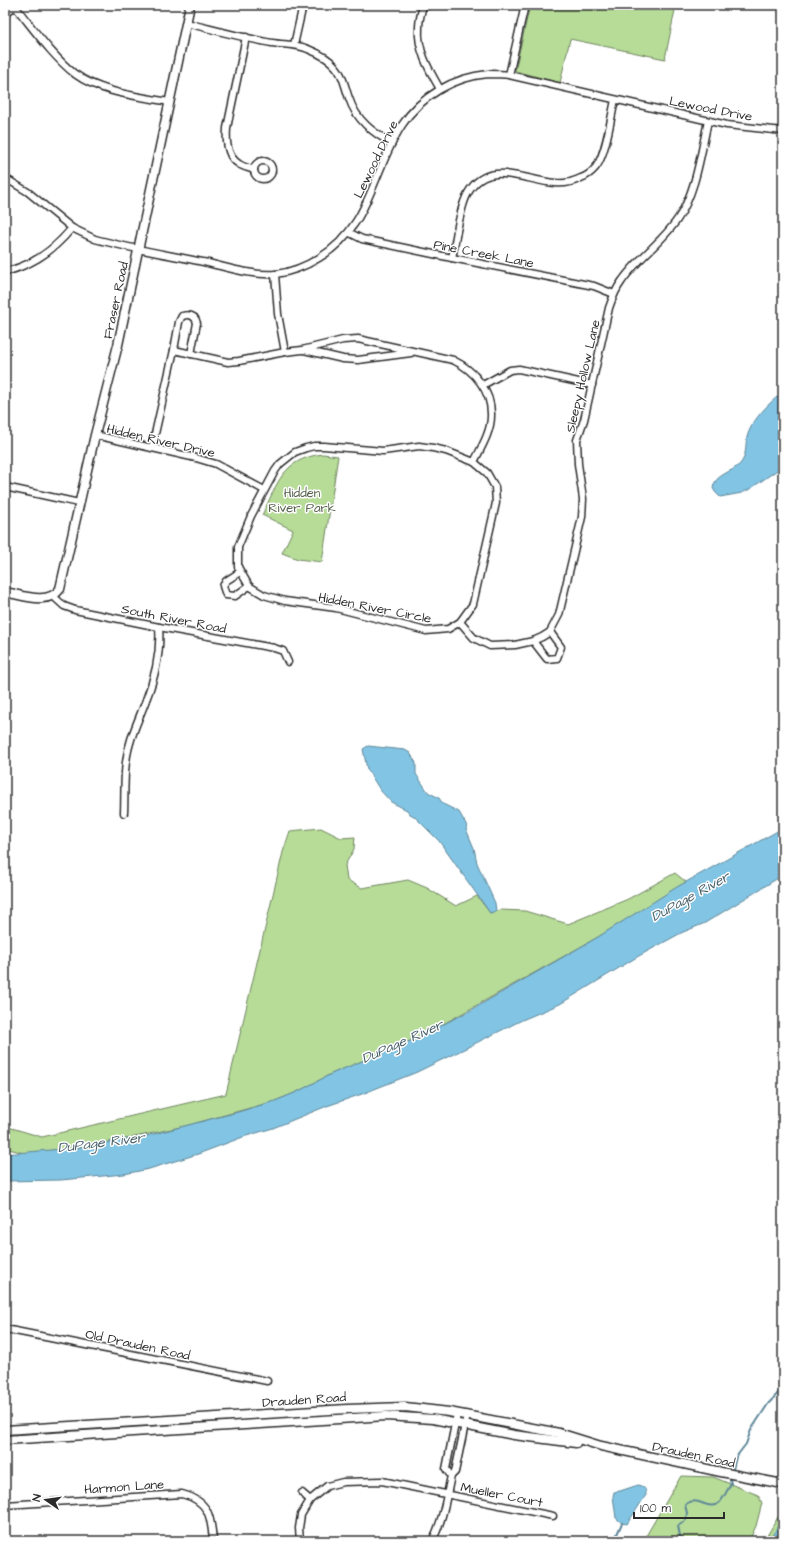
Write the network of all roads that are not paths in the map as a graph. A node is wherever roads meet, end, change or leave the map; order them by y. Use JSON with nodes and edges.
{"nodes":[{"id":1,"x":15,"y":5,"type":"edge"},
{"id":2,"x":190,"y":5,"type":"edge"},
{"id":3,"x":303,"y":5,"type":"edge"},
{"id":4,"x":422,"y":5,"type":"edge"},
{"id":5,"x":430,"y":5,"type":"edge"},
{"id":6,"x":525,"y":5,"type":"edge"},
{"id":7,"x":5,"y":14,"type":"edge"},
{"id":8,"x":186,"y":23,"type":"junction"},
{"id":9,"x":246,"y":37,"type":"junction"},
{"id":10,"x":294,"y":45,"type":"junction"},
{"id":11,"x":509,"y":75,"type":"junction"},
{"id":12,"x":440,"y":89,"type":"junction"},
{"id":13,"x":616,"y":100,"type":"junction"},
{"id":14,"x":169,"y":102,"type":"junction"},
{"id":15,"x":708,"y":121,"type":"junction"},
{"id":16,"x":783,"y":131,"type":"edge"},
{"id":17,"x":392,"y":143,"type":"junction"},
{"id":18,"x":254,"y":170,"type":"dead end"},
{"id":19,"x":5,"y":178,"type":"edge"},
{"id":20,"x":72,"y":228,"type":"junction"},
{"id":21,"x":350,"y":232,"type":"junction"},
{"id":22,"x":138,"y":249,"type":"junction"},
{"id":23,"x":452,"y":258,"type":"junction"},
{"id":24,"x":5,"y":271,"type":"edge"},
{"id":25,"x":275,"y":274,"type":"junction"},
{"id":26,"x":614,"y":294,"type":"junction"},
{"id":27,"x":174,"y":350,"type":"junction"},
{"id":28,"x":302,"y":350,"type":"junction"},
{"id":29,"x":285,"y":352,"type":"junction"},
{"id":30,"x":416,"y":353,"type":"junction"},
{"id":31,"x":192,"y":354,"type":"junction"},
{"id":32,"x":483,"y":385,"type":"junction"},
{"id":33,"x":592,"y":385,"type":"junction"},
{"id":34,"x":94,"y":435,"type":"junction"},
{"id":35,"x":152,"y":447,"type":"junction"},
{"id":36,"x":474,"y":462,"type":"junction"},
{"id":37,"x":5,"y":487,"type":"edge"},
{"id":38,"x":264,"y":490,"type":"junction"},
{"id":39,"x":79,"y":503,"type":"junction"},
{"id":40,"x":240,"y":572,"type":"junction"},
{"id":41,"x":249,"y":586,"type":"junction"},
{"id":42,"x":5,"y":592,"type":"edge"},
{"id":43,"x":53,"y":596,"type":"junction"},
{"id":44,"x":460,"y":622,"type":"junction"},
{"id":45,"x":159,"y":627,"type":"junction"},
{"id":46,"x":550,"y":632,"type":"junction"},
{"id":47,"x":533,"y":641,"type":"junction"},
{"id":48,"x":288,"y":662,"type":"dead end"},
{"id":49,"x":124,"y":813,"type":"dead end"},
{"id":50,"x":5,"y":1329,"type":"edge"},
{"id":51,"x":267,"y":1381,"type":"dead end"},
{"id":52,"x":457,"y":1414,"type":"junction"},
{"id":53,"x":467,"y":1416,"type":"junction"},
{"id":54,"x":455,"y":1423,"type":"junction"},
{"id":55,"x":465,"y":1425,"type":"junction"},
{"id":56,"x":5,"y":1430,"type":"edge"},
{"id":57,"x":5,"y":1440,"type":"edge"},
{"id":58,"x":601,"y":1446,"type":"junction"},
{"id":59,"x":451,"y":1476,"type":"junction"},
{"id":60,"x":783,"y":1484,"type":"edge"},
{"id":61,"x":302,"y":1494,"type":"dead end"},
{"id":62,"x":446,"y":1494,"type":"junction"},
{"id":63,"x":310,"y":1500,"type":"junction"},
{"id":64,"x":5,"y":1504,"type":"edge"},
{"id":65,"x":553,"y":1516,"type":"dead end"},
{"id":66,"x":213,"y":1541,"type":"edge"},
{"id":67,"x":300,"y":1541,"type":"edge"},
{"id":68,"x":432,"y":1541,"type":"edge"}],
"edges":[{"from":1,"to":7,"type":"street"},
{"from":1,"to":14,"type":"street"},
{"from":2,"to":8,"type":"street","name":"Fraser Road"},
{"from":3,"to":10,"type":"street"},
{"from":4,"to":5,"type":"street"},
{"from":4,"to":12,"type":"street"},
{"from":6,"to":11,"type":"street"},
{"from":8,"to":9,"type":"street"},
{"from":8,"to":14,"type":"street","name":"Fraser Road"},
{"from":9,"to":10,"type":"street"},
{"from":9,"to":18,"type":"street"},
{"from":10,"to":17,"type":"street"},
{"from":11,"to":12,"type":"street","name":"Lewood Drive"},
{"from":11,"to":13,"type":"street","name":"Lewood Drive"},
{"from":12,"to":17,"type":"street","name":"Lewood Drive"},
{"from":13,"to":15,"type":"street","name":"Lewood Drive"},
{"from":13,"to":23,"type":"street"},
{"from":14,"to":22,"type":"street","name":"Fraser Road"},
{"from":15,"to":16,"type":"street","name":"Lewood Drive"},
{"from":15,"to":26,"type":"street","name":"Sleepy Hollow Lane"},
{"from":17,"to":21,"type":"street","name":"Lewood Drive"},
{"from":19,"to":20,"type":"street","name":"Lewood Drive"},
{"from":20,"to":22,"type":"street","name":"Lewood Drive"},
{"from":20,"to":24,"type":"street"},
{"from":21,"to":23,"type":"street","name":"Pine Creek Lane"},
{"from":21,"to":25,"type":"street","name":"Lewood Drive"},
{"from":22,"to":25,"type":"street","name":"Lewood Drive"},
{"from":22,"to":34,"type":"street","name":"Fraser Road"},
{"from":23,"to":26,"type":"street","name":"Pine Creek Lane"},
{"from":25,"to":29,"type":"street"},
{"from":26,"to":33,"type":"street","name":"Sleepy Hollow Lane"},
{"from":27,"to":31,"type":"street"},
{"from":27,"to":31,"type":"street"},
{"from":27,"to":35,"type":"street"},
{"from":28,"to":29,"type":"street"},
{"from":28,"to":30,"type":"street"},
{"from":28,"to":30,"type":"street"},
{"from":29,"to":31,"type":"street"},
{"from":30,"to":32,"type":"street"},
{"from":32,"to":33,"type":"street"},
{"from":32,"to":36,"type":"street"},
{"from":33,"to":46,"type":"street","name":"Sleepy Hollow Lane"},
{"from":34,"to":35,"type":"street","name":"Hidden River Drive"},
{"from":34,"to":39,"type":"street","name":"Fraser Road"},
{"from":35,"to":38,"type":"street","name":"Hidden River Drive"},
{"from":36,"to":38,"type":"street","name":"Hidden River Circle"},
{"from":36,"to":44,"type":"street","name":"Hidden River Circle"},
{"from":37,"to":39,"type":"street"},
{"from":38,"to":40,"type":"street","name":"Hidden River Circle"},
{"from":39,"to":43,"type":"street","name":"Fraser Road"},
{"from":40,"to":41,"type":"street","name":"Hidden River Circle"},
{"from":40,"to":41,"type":"street"},
{"from":41,"to":44,"type":"street","name":"Hidden River Circle"},
{"from":42,"to":43,"type":"street"},
{"from":43,"to":45,"type":"street","name":"South River Road"},
{"from":44,"to":47,"type":"street"},
{"from":45,"to":48,"type":"street","name":"South River Road"},
{"from":45,"to":49,"type":"street"},
{"from":46,"to":47,"type":"street"},
{"from":46,"to":47,"type":"street"},
{"from":50,"to":51,"type":"street","name":"Old Drauden Road"},
{"from":52,"to":53,"type":"street","name":"Drauden Road"},
{"from":52,"to":54,"type":"street"},
{"from":52,"to":56,"type":"street","name":"Drauden Road"},
{"from":53,"to":55,"type":"street"},
{"from":53,"to":58,"type":"street","name":"Drauden Road"},
{"from":54,"to":55,"type":"street","name":"Drauden Road"},
{"from":54,"to":57,"type":"street","name":"Drauden Road"},
{"from":54,"to":59,"type":"street"},
{"from":55,"to":58,"type":"street","name":"Drauden Road"},
{"from":55,"to":59,"type":"street"},
{"from":58,"to":60,"type":"street","name":"Drauden Road"},
{"from":59,"to":62,"type":"street"},
{"from":61,"to":63,"type":"street"},
{"from":62,"to":63,"type":"street","name":"Mueller Court"},
{"from":62,"to":65,"type":"street","name":"Mueller Court"},
{"from":62,"to":68,"type":"street"},
{"from":63,"to":67,"type":"street"},
{"from":64,"to":66,"type":"street","name":"Harmon Lane"}]}
